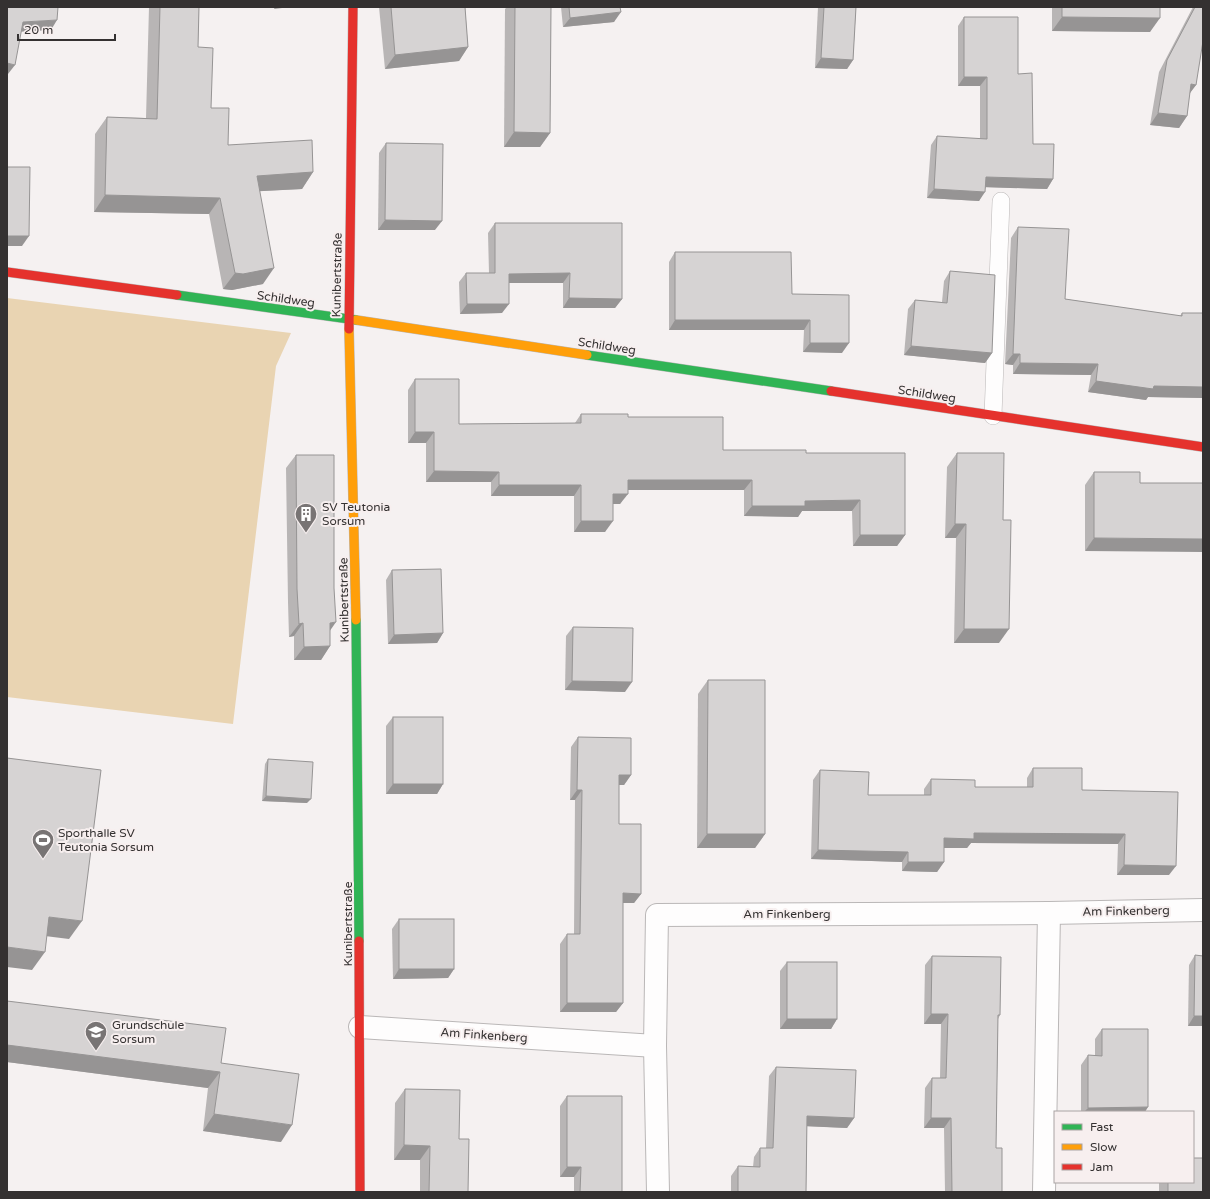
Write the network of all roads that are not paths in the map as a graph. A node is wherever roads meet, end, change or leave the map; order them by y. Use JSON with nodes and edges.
{"nodes":[{"id":1,"x":353,"y":7,"type":"edge"},
{"id":2,"x":1001,"y":201,"type":"dead end"},
{"id":3,"x":7,"y":272,"type":"edge"},
{"id":4,"x":349,"y":319,"type":"junction"},
{"id":5,"x":993,"y":416,"type":"junction"},
{"id":6,"x":1203,"y":447,"type":"edge"},
{"id":7,"x":1203,"y":910,"type":"edge"},
{"id":8,"x":1049,"y":912,"type":"junction"},
{"id":9,"x":360,"y":1026,"type":"junction"},
{"id":10,"x":655,"y":1046,"type":"junction"},
{"id":11,"x":360,"y":1192,"type":"edge"},
{"id":12,"x":658,"y":1192,"type":"edge"},
{"id":13,"x":1044,"y":1192,"type":"edge"}],
"edges":[{"from":1,"to":4,"type":"street","name":"Kunibertstraße"},
{"from":2,"to":5,"type":"lane"},
{"from":3,"to":4,"type":"street","name":"Schildweg"},
{"from":4,"to":5,"type":"street","name":"Schildweg"},
{"from":4,"to":9,"type":"street","name":"Kunibertstraße"},
{"from":5,"to":6,"type":"street","name":"Schildweg"},
{"from":7,"to":8,"type":"street","name":"Am Finkenberg"},
{"from":8,"to":10,"type":"street","name":"Am Finkenberg"},
{"from":8,"to":13,"type":"street"},
{"from":9,"to":10,"type":"street","name":"Am Finkenberg"},
{"from":9,"to":11,"type":"street","name":"Kunibertstraße"},
{"from":10,"to":12,"type":"street","name":"Am Finkenberg"}]}
